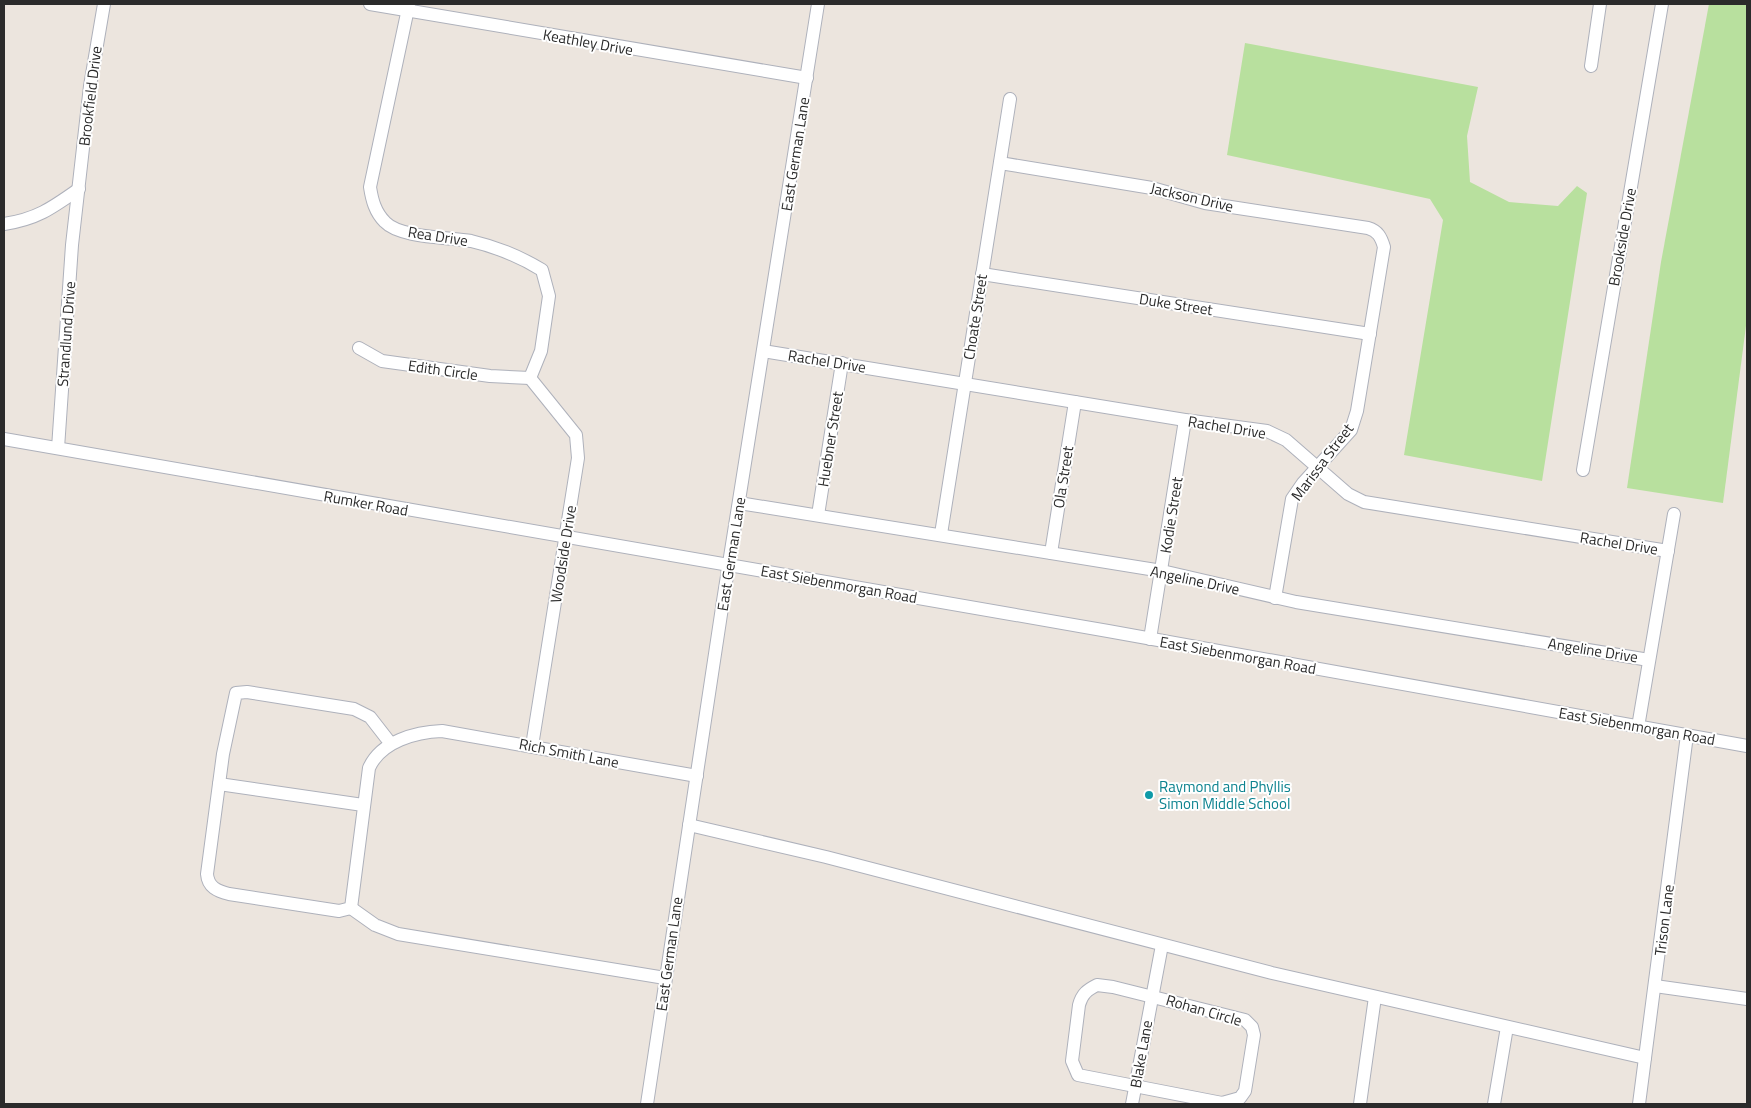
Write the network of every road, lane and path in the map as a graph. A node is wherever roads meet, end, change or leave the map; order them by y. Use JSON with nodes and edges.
{"nodes":[{"id":1,"x":104,"y":4,"type":"edge"},
{"id":2,"x":370,"y":4,"type":"edge"},
{"id":3,"x":818,"y":4,"type":"edge"},
{"id":4,"x":1600,"y":4,"type":"edge"},
{"id":5,"x":1662,"y":4,"type":"edge"},
{"id":6,"x":409,"y":7,"type":"edge"},
{"id":7,"x":1591,"y":66,"type":"dead end"},
{"id":8,"x":807,"y":78,"type":"junction"},
{"id":9,"x":1010,"y":99,"type":"dead end"},
{"id":10,"x":1000,"y":164,"type":"junction"},
{"id":11,"x":79,"y":188,"type":"junction"},
{"id":12,"x":75,"y":221,"type":"joint"},
{"id":13,"x":4,"y":224,"type":"edge"},
{"id":14,"x":1382,"y":238,"type":"joint"},
{"id":15,"x":982,"y":274,"type":"junction"},
{"id":16,"x":1370,"y":334,"type":"junction"},
{"id":17,"x":359,"y":348,"type":"dead end"},
{"id":18,"x":763,"y":351,"type":"junction"},
{"id":19,"x":842,"y":363,"type":"junction"},
{"id":20,"x":530,"y":378,"type":"junction"},
{"id":21,"x":964,"y":383,"type":"junction"},
{"id":22,"x":1075,"y":402,"type":"junction"},
{"id":23,"x":1185,"y":420,"type":"junction"},
{"id":24,"x":4,"y":440,"type":"edge"},
{"id":25,"x":58,"y":448,"type":"junction"},
{"id":26,"x":1318,"y":468,"type":"junction"},
{"id":27,"x":1583,"y":470,"type":"dead end"},
{"id":28,"x":739,"y":503,"type":"junction"},
{"id":29,"x":818,"y":514,"type":"junction"},
{"id":30,"x":1674,"y":514,"type":"dead end"},
{"id":31,"x":941,"y":534,"type":"junction"},
{"id":32,"x":566,"y":538,"type":"junction"},
{"id":33,"x":1668,"y":551,"type":"junction"},
{"id":34,"x":1051,"y":553,"type":"junction"},
{"id":35,"x":729,"y":564,"type":"junction"},
{"id":36,"x":1162,"y":571,"type":"junction"},
{"id":37,"x":1275,"y":598,"type":"junction"},
{"id":38,"x":1150,"y":639,"type":"junction"},
{"id":39,"x":1650,"y":660,"type":"junction"},
{"id":40,"x":1638,"y":726,"type":"junction"},
{"id":41,"x":1687,"y":735,"type":"junction"},
{"id":42,"x":392,"y":744,"type":"junction"},
{"id":43,"x":532,"y":746,"type":"junction"},
{"id":44,"x":1747,"y":746,"type":"edge"},
{"id":45,"x":697,"y":776,"type":"junction"},
{"id":46,"x":219,"y":784,"type":"junction"},
{"id":47,"x":364,"y":805,"type":"junction"},
{"id":48,"x":689,"y":825,"type":"junction"},
{"id":49,"x":351,"y":908,"type":"junction"},
{"id":50,"x":1162,"y":945,"type":"junction"},
{"id":51,"x":665,"y":978,"type":"junction"},
{"id":52,"x":1656,"y":986,"type":"junction"},
{"id":53,"x":1152,"y":996,"type":"junction"},
{"id":54,"x":1375,"y":997,"type":"junction"},
{"id":55,"x":1747,"y":1000,"type":"edge"},
{"id":56,"x":1507,"y":1027,"type":"junction"},
{"id":57,"x":1645,"y":1058,"type":"junction"},
{"id":58,"x":1135,"y":1088,"type":"junction"},
{"id":59,"x":647,"y":1104,"type":"edge"},
{"id":60,"x":1132,"y":1104,"type":"edge"},
{"id":61,"x":1360,"y":1104,"type":"edge"},
{"id":62,"x":1494,"y":1104,"type":"edge"},
{"id":63,"x":1639,"y":1104,"type":"edge"}],
"edges":[{"from":1,"to":11,"type":"street","name":"Brookfield Drive"},
{"from":2,"to":6,"type":"street","name":"Keathley Drive"},
{"from":3,"to":8,"type":"street","name":"East German Lane"},
{"from":4,"to":7,"type":"street"},
{"from":5,"to":27,"type":"street","name":"Brookside Drive"},
{"from":6,"to":8,"type":"street","name":"Keathley Drive"},
{"from":6,"to":20,"type":"street","name":"Rea Drive"},
{"from":8,"to":18,"type":"street","name":"East German Lane"},
{"from":9,"to":10,"type":"street","name":"Choate Street"},
{"from":10,"to":14,"type":"street","name":"Jackson Drive"},
{"from":10,"to":15,"type":"street","name":"Choate Street"},
{"from":11,"to":12,"type":"street","name":"Brookfield Drive"},
{"from":11,"to":13,"type":"street"},
{"from":12,"to":25,"type":"street","name":"Strandlund Drive"},
{"from":14,"to":16,"type":"street","name":"Marissa Street"},
{"from":15,"to":16,"type":"street","name":"Duke Street"},
{"from":15,"to":21,"type":"street","name":"Choate Street"},
{"from":16,"to":26,"type":"street","name":"Marissa Street"},
{"from":17,"to":20,"type":"street","name":"Edith Circle"},
{"from":18,"to":19,"type":"street","name":"Rachel Drive"},
{"from":18,"to":28,"type":"street","name":"East German Lane"},
{"from":19,"to":21,"type":"street","name":"Rachel Drive"},
{"from":19,"to":29,"type":"street","name":"Huebner Street"},
{"from":20,"to":32,"type":"street","name":"Woodside Drive"},
{"from":21,"to":22,"type":"street","name":"Rachel Drive"},
{"from":21,"to":31,"type":"street","name":"Choate Street"},
{"from":22,"to":23,"type":"street","name":"Rachel Drive"},
{"from":22,"to":34,"type":"street","name":"Ola Street"},
{"from":23,"to":26,"type":"street","name":"Rachel Drive"},
{"from":23,"to":36,"type":"street","name":"Kodie Street"},
{"from":24,"to":25,"type":"street","name":"Rumker Road"},
{"from":25,"to":32,"type":"street","name":"Rumker Road"},
{"from":26,"to":33,"type":"street","name":"Rachel Drive"},
{"from":26,"to":37,"type":"street","name":"Marissa Street"},
{"from":28,"to":29,"type":"street","name":"Angeline Drive"},
{"from":28,"to":35,"type":"street","name":"East German Lane"},
{"from":29,"to":31,"type":"street","name":"Angeline Drive"},
{"from":30,"to":33,"type":"street"},
{"from":31,"to":34,"type":"street","name":"Angeline Drive"},
{"from":32,"to":35,"type":"street","name":"Rumker Road"},
{"from":32,"to":43,"type":"street","name":"Woodside Drive"},
{"from":33,"to":39,"type":"street"},
{"from":34,"to":36,"type":"street","name":"Angeline Drive"},
{"from":35,"to":38,"type":"street","name":"East Siebenmorgan Road"},
{"from":35,"to":45,"type":"street","name":"East German Lane"},
{"from":36,"to":37,"type":"street","name":"Angeline Drive"},
{"from":36,"to":38,"type":"street","name":"Kodie Street"},
{"from":37,"to":39,"type":"street","name":"Angeline Drive"},
{"from":38,"to":40,"type":"street","name":"East Siebenmorgan Road"},
{"from":39,"to":40,"type":"street"},
{"from":40,"to":41,"type":"street","name":"East Siebenmorgan Road"},
{"from":41,"to":44,"type":"street","name":"East Siebenmorgan Road"},
{"from":41,"to":52,"type":"street","name":"Trison Lane"},
{"from":42,"to":43,"type":"street","name":"Rich Smith Lane"},
{"from":42,"to":46,"type":"street"},
{"from":42,"to":47,"type":"street","name":"Rich Smith Lane"},
{"from":43,"to":45,"type":"street","name":"Rich Smith Lane"},
{"from":45,"to":48,"type":"street","name":"East German Lane"},
{"from":46,"to":47,"type":"street"},
{"from":46,"to":49,"type":"street"},
{"from":47,"to":49,"type":"street","name":"Rich Smith Lane"},
{"from":48,"to":50,"type":"street"},
{"from":48,"to":51,"type":"street","name":"East German Lane"},
{"from":49,"to":51,"type":"street"},
{"from":50,"to":53,"type":"street","name":"Blake Lane"},
{"from":50,"to":54,"type":"street"},
{"from":51,"to":59,"type":"street","name":"East German Lane"},
{"from":52,"to":55,"type":"street"},
{"from":52,"to":57,"type":"street","name":"Trison Lane"},
{"from":53,"to":58,"type":"street","name":"Blake Lane"},
{"from":53,"to":58,"type":"street","name":"Rohan Circle"},
{"from":53,"to":58,"type":"street","name":"Rohan Circle"},
{"from":54,"to":56,"type":"street"},
{"from":54,"to":61,"type":"street"},
{"from":56,"to":57,"type":"street"},
{"from":56,"to":62,"type":"street"},
{"from":57,"to":63,"type":"street","name":"Trison Lane"},
{"from":58,"to":60,"type":"street","name":"Blake Lane"}]}
